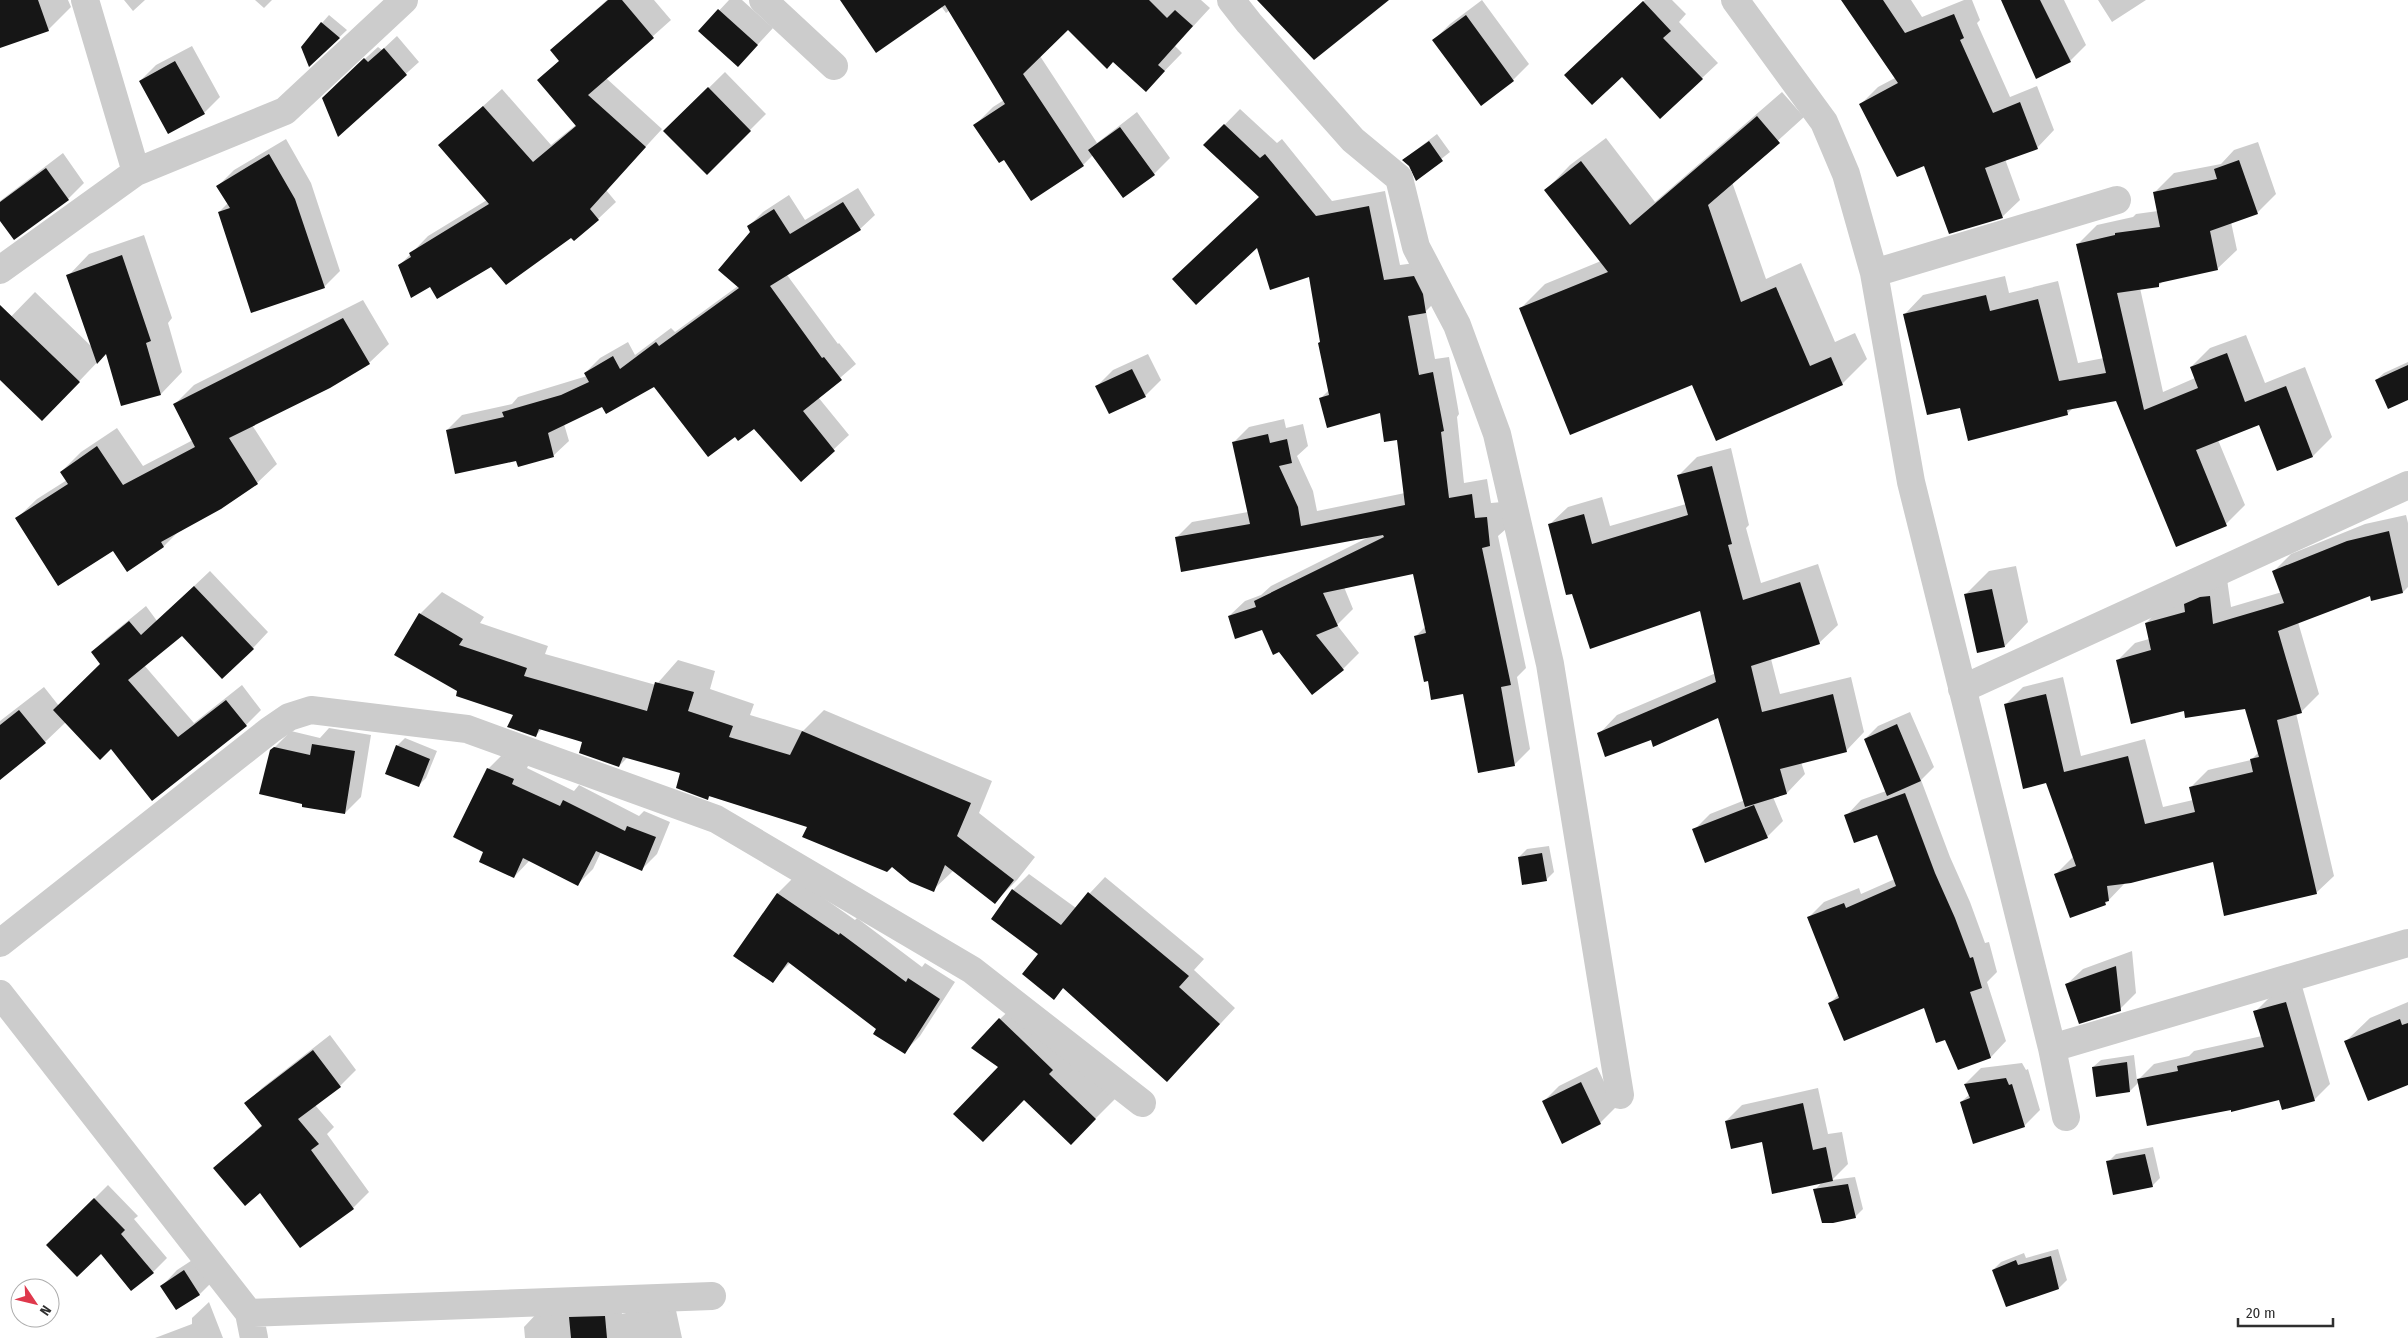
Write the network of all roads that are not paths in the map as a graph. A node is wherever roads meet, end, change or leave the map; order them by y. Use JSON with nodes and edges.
{"nodes":[{"id":1,"x":86,"y":0,"type":"edge"},
{"id":2,"x":404,"y":0,"type":"edge"},
{"id":3,"x":763,"y":0,"type":"edge"},
{"id":4,"x":1231,"y":0,"type":"edge"},
{"id":5,"x":1735,"y":0,"type":"edge"},
{"id":6,"x":834,"y":66,"type":"dead end"},
{"id":7,"x":136,"y":172,"type":"junction"},
{"id":8,"x":2117,"y":200,"type":"dead end"},
{"id":9,"x":0,"y":270,"type":"edge"},
{"id":10,"x":1874,"y":273,"type":"junction"},
{"id":11,"x":2408,"y":485,"type":"edge"},
{"id":12,"x":1962,"y":689,"type":"junction"},
{"id":13,"x":0,"y":942,"type":"edge"},
{"id":14,"x":2408,"y":943,"type":"edge"},
{"id":15,"x":0,"y":994,"type":"edge"},
{"id":16,"x":2052,"y":1048,"type":"junction"},
{"id":17,"x":1620,"y":1095,"type":"dead end"},
{"id":18,"x":1142,"y":1103,"type":"dead end"},
{"id":19,"x":2066,"y":1117,"type":"dead end"},
{"id":20,"x":712,"y":1296,"type":"dead end"},
{"id":21,"x":252,"y":1326,"type":"edge"}],
"edges":[{"from":1,"to":7,"type":"street"},
{"from":2,"to":7,"type":"street"},
{"from":3,"to":6,"type":"street"},
{"from":4,"to":17,"type":"street"},
{"from":5,"to":10,"type":"street"},
{"from":7,"to":9,"type":"street"},
{"from":8,"to":10,"type":"street"},
{"from":10,"to":12,"type":"street"},
{"from":11,"to":12,"type":"street"},
{"from":12,"to":16,"type":"street"},
{"from":13,"to":18,"type":"street"},
{"from":14,"to":16,"type":"street"},
{"from":15,"to":21,"type":"street"},
{"from":16,"to":19,"type":"street"},
{"from":20,"to":21,"type":"street"}]}
